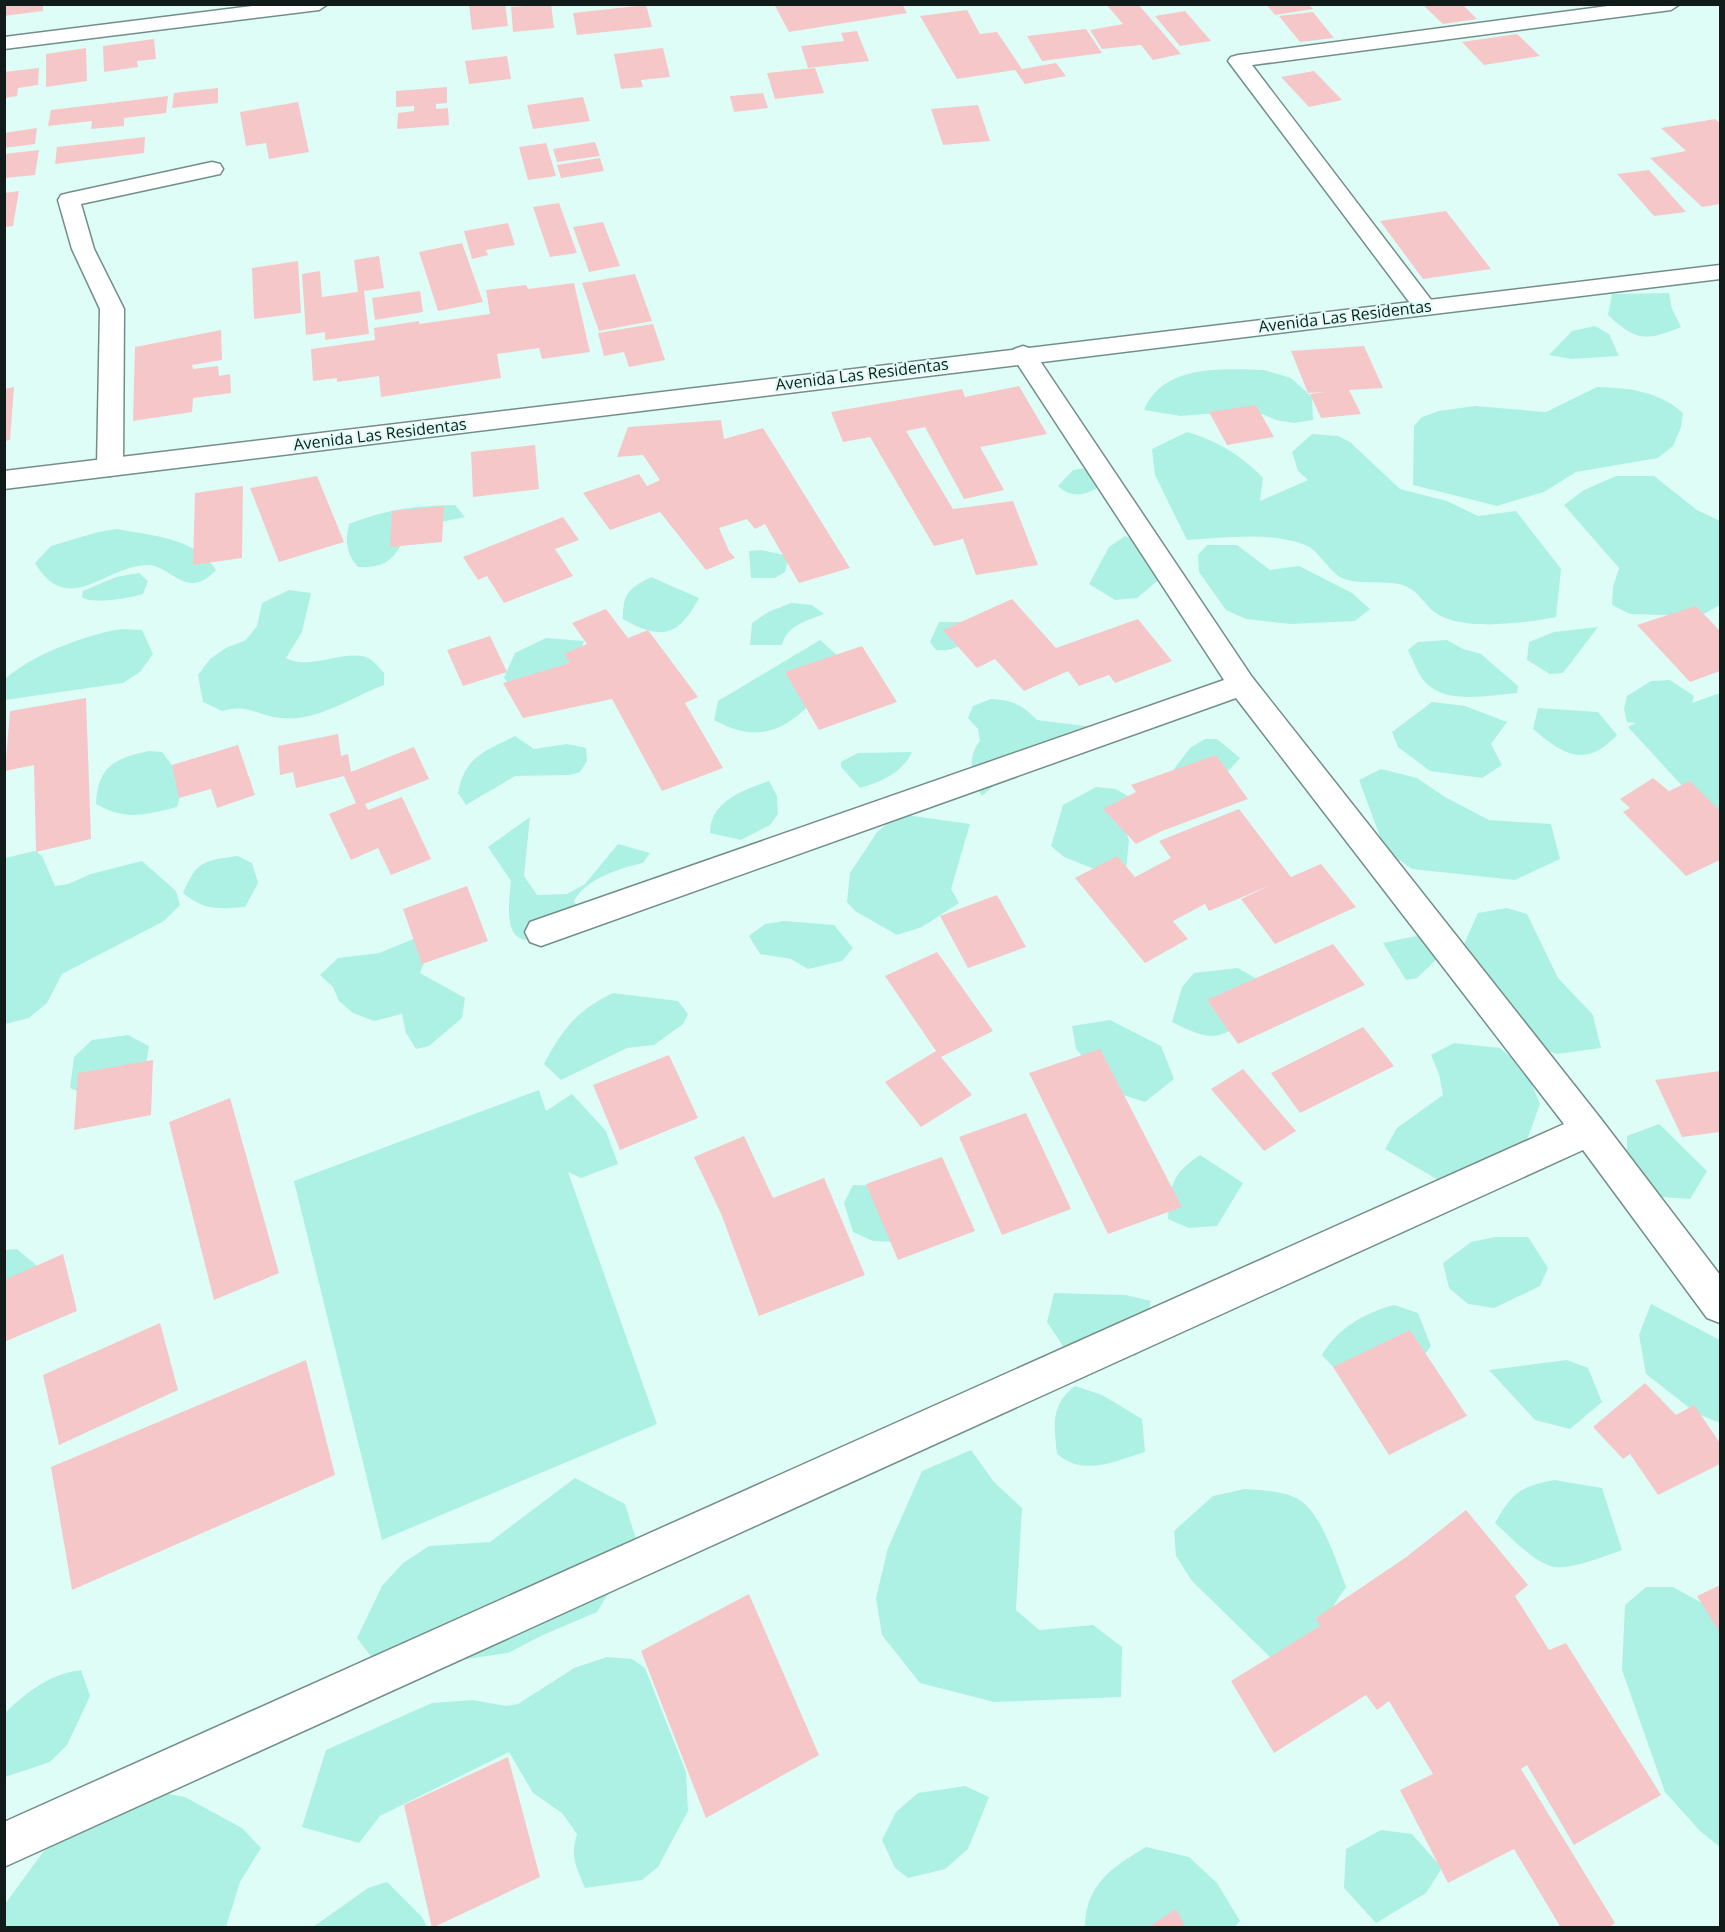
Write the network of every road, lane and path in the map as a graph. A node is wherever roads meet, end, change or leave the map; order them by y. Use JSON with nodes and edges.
{"nodes":[{"id":1,"x":318,"y":4,"type":"edge"},
{"id":2,"x":1671,"y":4,"type":"edge"},
{"id":3,"x":222,"y":11,"type":"edge"},
{"id":4,"x":4,"y":43,"type":"edge"},
{"id":5,"x":212,"y":169,"type":"dead end"},
{"id":6,"x":1720,"y":272,"type":"edge"},
{"id":7,"x":1424,"y":306,"type":"junction"},
{"id":8,"x":1023,"y":354,"type":"junction"},
{"id":9,"x":110,"y":467,"type":"junction"},
{"id":10,"x":4,"y":480,"type":"edge"},
{"id":11,"x":1242,"y":685,"type":"junction"},
{"id":12,"x":541,"y":932,"type":"dead end"},
{"id":13,"x":1589,"y":1130,"type":"junction"},
{"id":14,"x":1720,"y":1305,"type":"edge"},
{"id":15,"x":4,"y":1845,"type":"edge"}],
"edges":[{"from":1,"to":3,"type":"street"},
{"from":2,"to":7,"type":"street"},
{"from":3,"to":4,"type":"street"},
{"from":5,"to":9,"type":"street"},
{"from":6,"to":7,"type":"street","name":"Avenida Las Residentas"},
{"from":7,"to":8,"type":"street","name":"Avenida Las Residentas"},
{"from":8,"to":9,"type":"street","name":"Avenida Las Residentas"},
{"from":8,"to":11,"type":"street"},
{"from":9,"to":10,"type":"street","name":"Avenida Las Residentas"},
{"from":11,"to":12,"type":"street"},
{"from":11,"to":13,"type":"street"},
{"from":13,"to":14,"type":"street"},
{"from":13,"to":15,"type":"street"}]}
